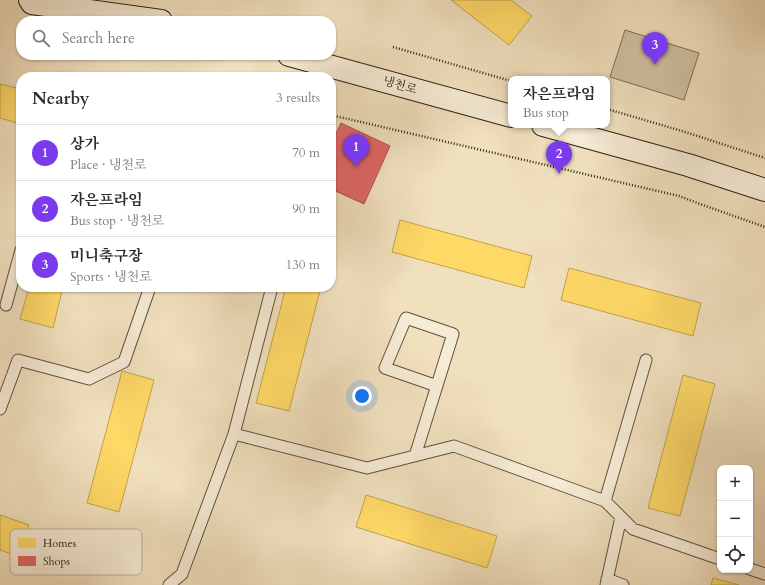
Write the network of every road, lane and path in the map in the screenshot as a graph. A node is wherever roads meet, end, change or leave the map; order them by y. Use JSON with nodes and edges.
{"nodes":[{"id":1,"x":30,"y":0,"type":"edge"},
{"id":2,"x":127,"y":16,"type":"edge"},
{"id":3,"x":393,"y":47,"type":"dead end"},
{"id":4,"x":300,"y":60,"type":"edge"},
{"id":5,"x":328,"y":72,"type":"edge"},
{"id":6,"x":336,"y":73,"type":"edge"},
{"id":7,"x":508,"y":80,"type":"edge"},
{"id":8,"x":610,"y":110,"type":"edge"},
{"id":9,"x":508,"y":115,"type":"edge"},
{"id":10,"x":336,"y":116,"type":"edge"},
{"id":11,"x":554,"y":128,"type":"edge"},
{"id":12,"x":765,"y":158,"type":"edge"},
{"id":13,"x":765,"y":190,"type":"edge"},
{"id":14,"x":765,"y":227,"type":"edge"},
{"id":15,"x":16,"y":268,"type":"edge"},
{"id":16,"x":148,"y":292,"type":"edge"},
{"id":17,"x":271,"y":292,"type":"edge"},
{"id":18,"x":6,"y":305,"type":"dead end"},
{"id":19,"x":646,"y":360,"type":"dead end"},
{"id":20,"x":437,"y":386,"type":"junction"},
{"id":21,"x":0,"y":409,"type":"edge"},
{"id":22,"x":234,"y":434,"type":"junction"},
{"id":23,"x":415,"y":456,"type":"junction"},
{"id":24,"x":605,"y":500,"type":"junction"},
{"id":25,"x":621,"y":517,"type":"junction"},
{"id":26,"x":717,"y":558,"type":"edge"},
{"id":27,"x":753,"y":570,"type":"edge"},
{"id":28,"x":765,"y":574,"type":"edge"},
{"id":29,"x":606,"y":582,"type":"edge"},
{"id":30,"x":169,"y":585,"type":"edge"},
{"id":31,"x":623,"y":585,"type":"edge"}],
"edges":[{"from":1,"to":2,"type":"main road"},
{"from":3,"to":7,"type":"path"},
{"from":4,"to":5,"type":"main road","name":"냉천로"},
{"from":6,"to":9,"type":"main road","name":"냉천로"},
{"from":8,"to":12,"type":"path"},
{"from":10,"to":14,"type":"path"},
{"from":11,"to":13,"type":"main road"},
{"from":15,"to":18,"type":"lane"},
{"from":16,"to":21,"type":"lane"},
{"from":17,"to":22,"type":"lane"},
{"from":19,"to":24,"type":"lane"},
{"from":20,"to":20,"type":"lane"},
{"from":20,"to":23,"type":"lane"},
{"from":22,"to":23,"type":"lane"},
{"from":22,"to":30,"type":"lane"},
{"from":23,"to":24,"type":"lane"},
{"from":24,"to":25,"type":"lane"},
{"from":25,"to":26,"type":"lane"},
{"from":25,"to":29,"type":"lane"},
{"from":27,"to":28,"type":"lane"},
{"from":29,"to":31,"type":"lane"}]}
